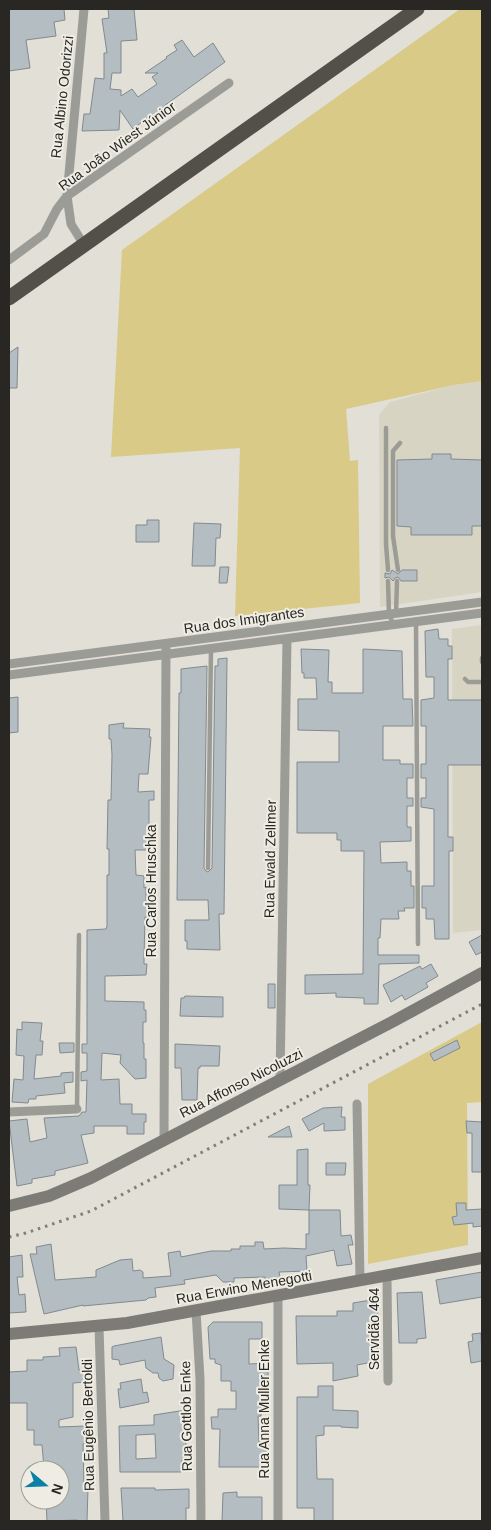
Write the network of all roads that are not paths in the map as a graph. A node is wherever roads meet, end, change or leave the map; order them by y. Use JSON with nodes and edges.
{"nodes":[{"id":1,"x":84,"y":9,"type":"edge"},
{"id":2,"x":417,"y":9,"type":"edge"},
{"id":3,"x":229,"y":84,"type":"dead end"},
{"id":4,"x":67,"y":196,"type":"junction"},
{"id":5,"x":84,"y":244,"type":"junction"},
{"id":6,"x":9,"y":260,"type":"edge"},
{"id":7,"x":9,"y":298,"type":"edge"},
{"id":8,"x":386,"y":428,"type":"dead end"},
{"id":9,"x":400,"y":443,"type":"dead end"},
{"id":10,"x":388,"y":570,"type":"dead end"},
{"id":11,"x":398,"y":570,"type":"dead end"},
{"id":12,"x":388,"y":581,"type":"dead end"},
{"id":13,"x":397,"y":581,"type":"dead end"},
{"id":14,"x":482,"y":602,"type":"edge"},
{"id":15,"x":393,"y":614,"type":"junction"},
{"id":16,"x":481,"y":615,"type":"edge"},
{"id":17,"x":416,"y":622,"type":"junction"},
{"id":18,"x":394,"y":625,"type":"junction"},
{"id":19,"x":287,"y":639,"type":"junction"},
{"id":20,"x":166,"y":644,"type":"junction"},
{"id":21,"x":211,"y":649,"type":"junction"},
{"id":22,"x":89,"y":654,"type":"junction"},
{"id":23,"x":166,"y":655,"type":"junction"},
{"id":24,"x":482,"y":658,"type":"edge"},
{"id":25,"x":482,"y":662,"type":"edge"},
{"id":26,"x":9,"y":664,"type":"edge"},
{"id":27,"x":91,"y":664,"type":"junction"},
{"id":28,"x":9,"y":675,"type":"edge"},
{"id":29,"x":465,"y":678,"type":"dead end"},
{"id":30,"x":482,"y":682,"type":"edge"},
{"id":31,"x":208,"y":868,"type":"dead end"},
{"id":32,"x":79,"y":935,"type":"dead end"},
{"id":33,"x":418,"y":944,"type":"dead end"},
{"id":34,"x":482,"y":973,"type":"edge"},
{"id":35,"x":280,"y":1080,"type":"junction"},
{"id":36,"x":357,"y":1104,"type":"dead end"},
{"id":37,"x":77,"y":1109,"type":"joint"},
{"id":38,"x":9,"y":1112,"type":"edge"},
{"id":39,"x":164,"y":1139,"type":"junction"},
{"id":40,"x":9,"y":1206,"type":"edge"},
{"id":41,"x":482,"y":1258,"type":"edge"},
{"id":42,"x":387,"y":1276,"type":"junction"},
{"id":43,"x":360,"y":1281,"type":"junction"},
{"id":44,"x":278,"y":1296,"type":"junction"},
{"id":45,"x":196,"y":1311,"type":"junction"},
{"id":46,"x":99,"y":1327,"type":"junction"},
{"id":47,"x":9,"y":1334,"type":"edge"},
{"id":48,"x":388,"y":1381,"type":"dead end"},
{"id":49,"x":104,"y":1521,"type":"edge"},
{"id":50,"x":201,"y":1521,"type":"edge"},
{"id":51,"x":278,"y":1521,"type":"edge"}],
"edges":[{"from":1,"to":4,"type":"street","name":"Rua Albino Odorizzi"},
{"from":2,"to":5,"type":"highway"},
{"from":3,"to":4,"type":"street","name":"Rua João Wiest Júnior"},
{"from":4,"to":5,"type":"street","name":"Rua Albino Odorizzi"},
{"from":4,"to":6,"type":"street","name":"Rua João Wiest Júnior"},
{"from":5,"to":7,"type":"highway"},
{"from":8,"to":10,"type":"lane"},
{"from":9,"to":11,"type":"lane"},
{"from":12,"to":15,"type":"lane"},
{"from":13,"to":15,"type":"lane"},
{"from":14,"to":15,"type":"street","name":"Rua dos Imigrantes"},
{"from":15,"to":18,"type":"lane"},
{"from":15,"to":20,"type":"street","name":"Rua dos Imigrantes"},
{"from":16,"to":17,"type":"street","name":"Rua dos Imigrantes"},
{"from":17,"to":18,"type":"street","name":"Rua dos Imigrantes"},
{"from":17,"to":33,"type":"lane"},
{"from":18,"to":19,"type":"street","name":"Rua dos Imigrantes"},
{"from":19,"to":21,"type":"street","name":"Rua dos Imigrantes"},
{"from":19,"to":35,"type":"street","name":"Rua Ewald Zellmer"},
{"from":20,"to":22,"type":"street","name":"Rua dos Imigrantes"},
{"from":20,"to":23,"type":"street","name":"Rua Carlos Hruschka"},
{"from":21,"to":23,"type":"street","name":"Rua dos Imigrantes"},
{"from":21,"to":31,"type":"lane"},
{"from":22,"to":26,"type":"street","name":"Rua dos Imigrantes"},
{"from":22,"to":27,"type":"street"},
{"from":23,"to":27,"type":"street","name":"Rua dos Imigrantes"},
{"from":23,"to":39,"type":"street","name":"Rua Carlos Hruschka"},
{"from":24,"to":25,"type":"lane"},
{"from":27,"to":28,"type":"street","name":"Rua dos Imigrantes"},
{"from":29,"to":30,"type":"lane"},
{"from":32,"to":37,"type":"lane"},
{"from":34,"to":35,"type":"street","name":"Rua Affonso Nicoluzzi"},
{"from":35,"to":39,"type":"street","name":"Rua Affonso Nicoluzzi"},
{"from":36,"to":43,"type":"street"},
{"from":37,"to":38,"type":"street"},
{"from":39,"to":40,"type":"street","name":"Rua Affonso Nicoluzzi"},
{"from":41,"to":42,"type":"street","name":"Rua Erwino Menegotti"},
{"from":42,"to":43,"type":"street","name":"Rua Erwino Menegotti"},
{"from":42,"to":48,"type":"street","name":"Servidão 464"},
{"from":43,"to":44,"type":"street","name":"Rua Erwino Menegotti"},
{"from":44,"to":45,"type":"street","name":"Rua Erwino Menegotti"},
{"from":44,"to":51,"type":"street","name":"Rua Anna Muller Enke"},
{"from":45,"to":46,"type":"street","name":"Rua Erwino Menegotti"},
{"from":45,"to":50,"type":"street","name":"Rua Gottlob Enke"},
{"from":46,"to":47,"type":"street","name":"Rua Erwino Menegotti"},
{"from":46,"to":49,"type":"street","name":"Rua Eugênio Bertoldi"}]}
